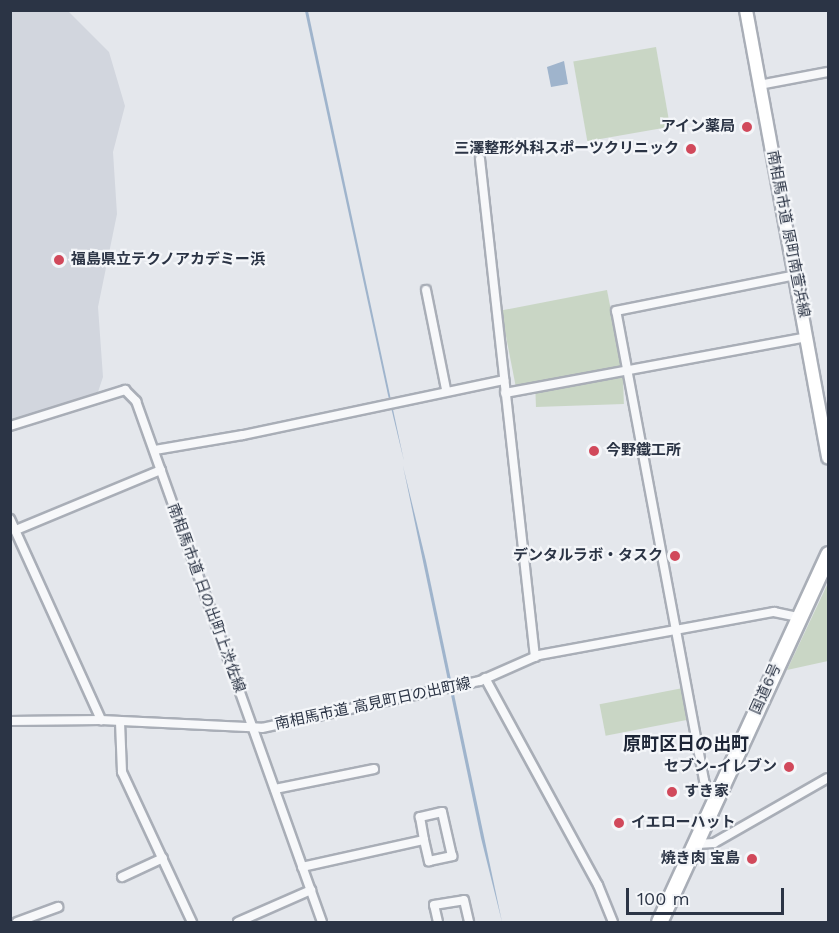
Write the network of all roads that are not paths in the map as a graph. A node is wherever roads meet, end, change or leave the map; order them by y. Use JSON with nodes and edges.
{"nodes":[{"id":1,"x":746,"y":10,"type":"edge"},
{"id":2,"x":828,"y":72,"type":"edge"},
{"id":3,"x":759,"y":85,"type":"junction"},
{"id":4,"x":480,"y":159,"type":"dead end"},
{"id":5,"x":796,"y":274,"type":"junction"},
{"id":6,"x":426,"y":290,"type":"dead end"},
{"id":7,"x":807,"y":337,"type":"junction"},
{"id":8,"x":628,"y":371,"type":"junction"},
{"id":9,"x":504,"y":380,"type":"junction"},
{"id":10,"x":446,"y":389,"type":"junction"},
{"id":11,"x":505,"y":393,"type":"junction"},
{"id":12,"x":10,"y":426,"type":"edge"},
{"id":13,"x":155,"y":450,"type":"junction"},
{"id":14,"x":828,"y":458,"type":"edge"},
{"id":15,"x":161,"y":470,"type":"junction"},
{"id":16,"x":10,"y":519,"type":"edge"},
{"id":17,"x":16,"y":530,"type":"junction"},
{"id":18,"x":828,"y":554,"type":"edge"},
{"id":19,"x":798,"y":617,"type":"junction"},
{"id":20,"x":676,"y":628,"type":"junction"},
{"id":21,"x":534,"y":657,"type":"junction"},
{"id":22,"x":485,"y":678,"type":"junction"},
{"id":23,"x":101,"y":720,"type":"junction"},
{"id":24,"x":10,"y":721,"type":"edge"},
{"id":25,"x":120,"y":722,"type":"junction"},
{"id":26,"x":253,"y":728,"type":"junction"},
{"id":27,"x":374,"y":769,"type":"dead end"},
{"id":28,"x":828,"y":778,"type":"edge"},
{"id":29,"x":275,"y":789,"type":"junction"},
{"id":30,"x":718,"y":797,"type":"junction"},
{"id":31,"x":424,"y":840,"type":"junction"},
{"id":32,"x":697,"y":844,"type":"junction"},
{"id":33,"x":163,"y":858,"type":"junction"},
{"id":34,"x":302,"y":867,"type":"junction"},
{"id":35,"x":122,"y":877,"type":"dead end"},
{"id":36,"x":311,"y":890,"type":"junction"},
{"id":37,"x":58,"y":907,"type":"dead end"},
{"id":38,"x":17,"y":922,"type":"edge"},
{"id":39,"x":192,"y":922,"type":"edge"},
{"id":40,"x":238,"y":922,"type":"edge"},
{"id":41,"x":322,"y":922,"type":"edge"},
{"id":42,"x":438,"y":922,"type":"edge"},
{"id":43,"x":469,"y":922,"type":"edge"},
{"id":44,"x":613,"y":922,"type":"edge"},
{"id":45,"x":659,"y":922,"type":"edge"}],
"edges":[{"from":1,"to":3,"type":"street","name":"南相馬市道 原町南萱浜線"},
{"from":2,"to":3,"type":"street"},
{"from":3,"to":5,"type":"street","name":"南相馬市道 原町南萱浜線"},
{"from":4,"to":9,"type":"street"},
{"from":5,"to":7,"type":"street","name":"南相馬市道 原町南萱浜線"},
{"from":5,"to":8,"type":"street"},
{"from":6,"to":10,"type":"street"},
{"from":7,"to":8,"type":"street"},
{"from":7,"to":14,"type":"street","name":"南相馬市道 原町南萱浜線"},
{"from":8,"to":11,"type":"street"},
{"from":8,"to":20,"type":"street"},
{"from":9,"to":10,"type":"street"},
{"from":9,"to":11,"type":"street"},
{"from":10,"to":13,"type":"street"},
{"from":11,"to":21,"type":"street"},
{"from":12,"to":13,"type":"street","name":"南相馬市道 日の出町上渋佐線"},
{"from":13,"to":15,"type":"street","name":"南相馬市道 日の出町上渋佐線"},
{"from":15,"to":17,"type":"street"},
{"from":15,"to":26,"type":"street","name":"南相馬市道 日の出町上渋佐線"},
{"from":16,"to":17,"type":"street"},
{"from":17,"to":23,"type":"street"},
{"from":18,"to":19,"type":"highway","name":"国道6号"},
{"from":19,"to":20,"type":"street","name":"南相馬市道 高見町日の出町線"},
{"from":19,"to":30,"type":"highway","name":"国道6号"},
{"from":20,"to":21,"type":"street","name":"南相馬市道 高見町日の出町線"},
{"from":20,"to":30,"type":"street"},
{"from":21,"to":22,"type":"street","name":"南相馬市道 高見町日の出町線"},
{"from":22,"to":26,"type":"street","name":"南相馬市道 高見町日の出町線"},
{"from":22,"to":44,"type":"street"},
{"from":23,"to":24,"type":"street","name":"南相馬市道 高見町日の出町線"},
{"from":23,"to":25,"type":"street","name":"南相馬市道 高見町日の出町線"},
{"from":25,"to":26,"type":"street","name":"南相馬市道 高見町日の出町線"},
{"from":25,"to":33,"type":"street"},
{"from":26,"to":29,"type":"street","name":"南相馬市道 日の出町上渋佐線"},
{"from":27,"to":29,"type":"street"},
{"from":28,"to":32,"type":"street"},
{"from":29,"to":34,"type":"street","name":"南相馬市道 日の出町上渋佐線"},
{"from":30,"to":32,"type":"highway","name":"国道6号"},
{"from":31,"to":31,"type":"street"},
{"from":31,"to":34,"type":"street"},
{"from":32,"to":45,"type":"highway","name":"国道6号"},
{"from":33,"to":35,"type":"street"},
{"from":33,"to":39,"type":"street"},
{"from":34,"to":36,"type":"street","name":"南相馬市道 日の出町上渋佐線"},
{"from":36,"to":40,"type":"street"},
{"from":36,"to":41,"type":"street","name":"南相馬市道 日の出町上渋佐線"},
{"from":37,"to":38,"type":"street"},
{"from":42,"to":43,"type":"street"}]}
